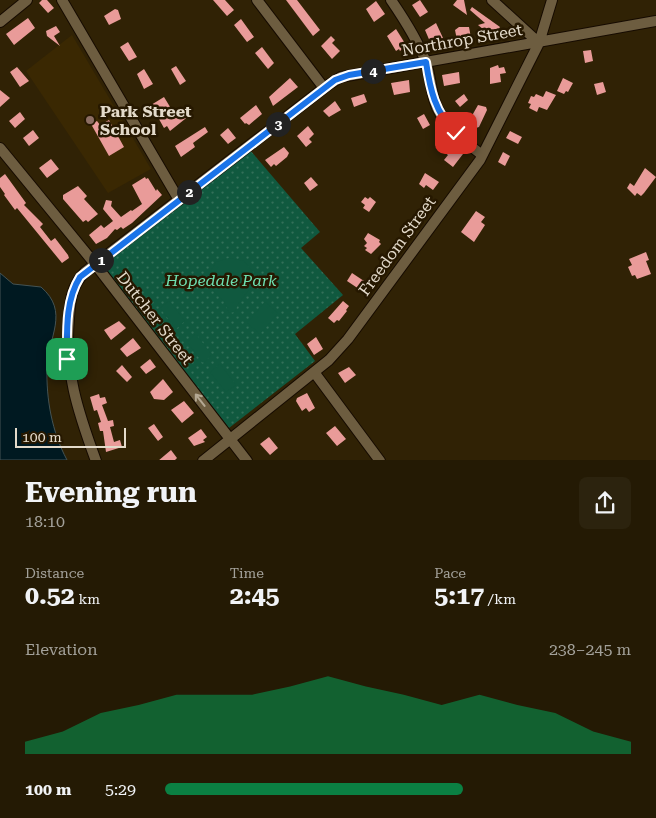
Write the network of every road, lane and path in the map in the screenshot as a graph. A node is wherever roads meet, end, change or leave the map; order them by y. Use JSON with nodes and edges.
{"nodes":[{"id":1,"x":27,"y":0,"type":"edge"},
{"id":2,"x":62,"y":0,"type":"edge"},
{"id":3,"x":257,"y":0,"type":"edge"},
{"id":4,"x":391,"y":0,"type":"edge"},
{"id":5,"x":492,"y":0,"type":"edge"},
{"id":6,"x":552,"y":0,"type":"edge"},
{"id":7,"x":656,"y":21,"type":"edge"},
{"id":8,"x":0,"y":22,"type":"edge"},
{"id":9,"x":538,"y":43,"type":"junction"},
{"id":10,"x":426,"y":62,"type":"junction"},
{"id":11,"x":324,"y":88,"type":"junction"},
{"id":12,"x":0,"y":148,"type":"edge"},
{"id":13,"x":482,"y":155,"type":"junction"},
{"id":14,"x":178,"y":200,"type":"junction"},
{"id":15,"x":95,"y":264,"type":"junction"},
{"id":16,"x":314,"y":372,"type":"junction"},
{"id":17,"x":230,"y":439,"type":"junction"},
{"id":18,"x":96,"y":460,"type":"edge"},
{"id":19,"x":203,"y":460,"type":"edge"},
{"id":20,"x":247,"y":460,"type":"edge"},
{"id":21,"x":380,"y":460,"type":"edge"}],
"edges":[{"from":1,"to":8,"type":"street"},
{"from":2,"to":14,"type":"street"},
{"from":3,"to":11,"type":"street"},
{"from":4,"to":10,"type":"street"},
{"from":5,"to":9,"type":"street"},
{"from":6,"to":9,"type":"street","name":"Freedom Street"},
{"from":7,"to":9,"type":"street","name":"Northrop Street"},
{"from":9,"to":10,"type":"street","name":"Northrop Street"},
{"from":9,"to":13,"type":"street","name":"Freedom Street"},
{"from":10,"to":11,"type":"street","name":"Northrop Street"},
{"from":10,"to":13,"type":"street"},
{"from":11,"to":14,"type":"street","name":"Northrop Street"},
{"from":12,"to":15,"type":"street","name":"Dutcher Street"},
{"from":13,"to":16,"type":"street","name":"Freedom Street"},
{"from":14,"to":15,"type":"street","name":"Northrop Street"},
{"from":17,"to":15,"type":"street","name":"Dutcher Street","one_way":true},
{"from":15,"to":18,"type":"street","name":"Northrop Street"},
{"from":16,"to":17,"type":"street","name":"Freedom Street"},
{"from":16,"to":21,"type":"street"},
{"from":17,"to":19,"type":"street","name":"Freedom Street"},
{"from":17,"to":20,"type":"street","name":"Dutcher Street"}]}
